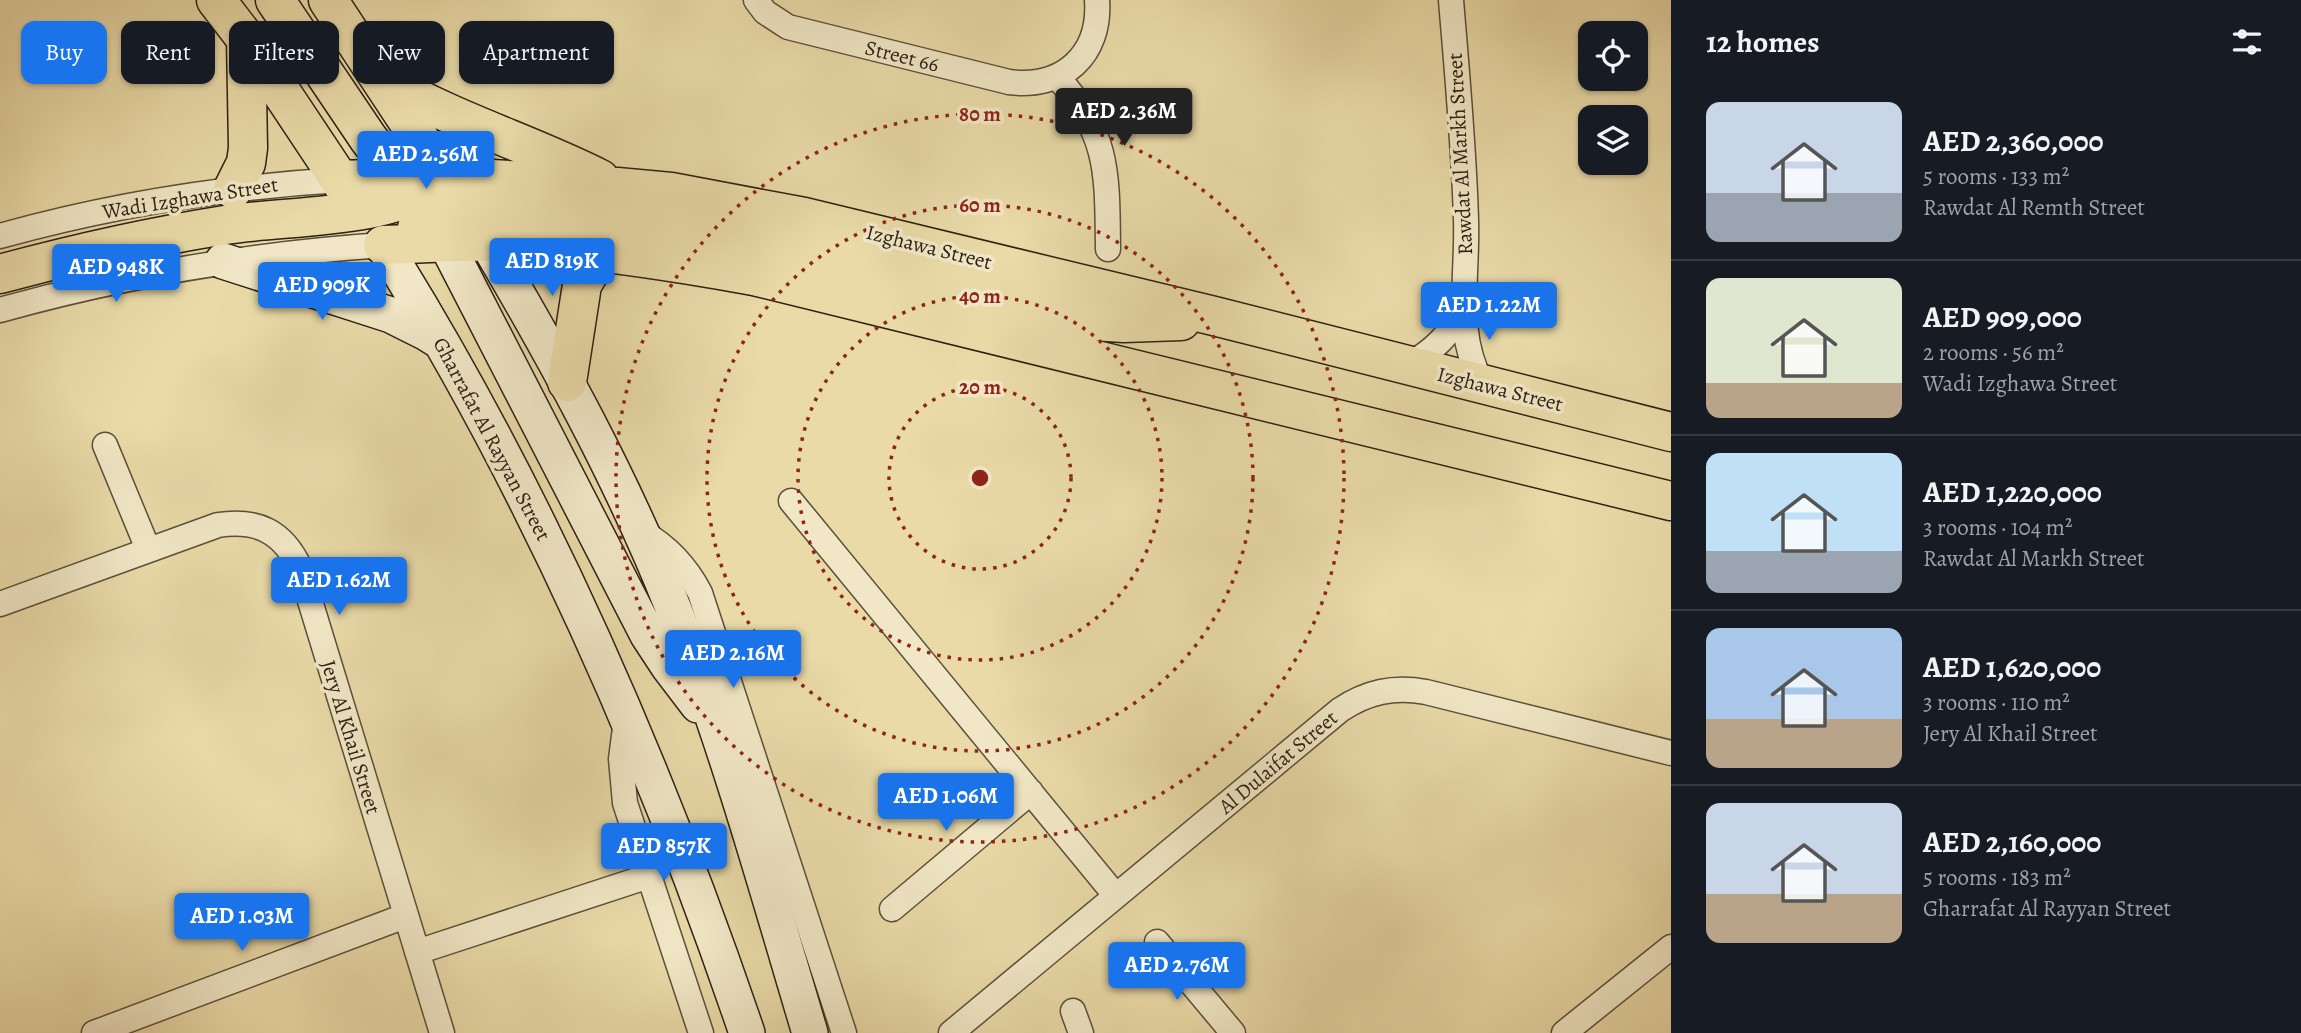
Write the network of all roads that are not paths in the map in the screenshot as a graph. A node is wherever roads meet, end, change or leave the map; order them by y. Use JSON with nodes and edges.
{"nodes":[{"id":1,"x":216,"y":0,"type":"edge"},
{"id":2,"x":275,"y":0,"type":"edge"},
{"id":3,"x":328,"y":0,"type":"edge"},
{"id":4,"x":756,"y":0,"type":"edge"},
{"id":5,"x":1097,"y":0,"type":"edge"},
{"id":6,"x":1451,"y":0,"type":"edge"},
{"id":7,"x":232,"y":21,"type":"edge"},
{"id":8,"x":353,"y":37,"type":"edge"},
{"id":9,"x":1057,"y":77,"type":"junction"},
{"id":10,"x":247,"y":84,"type":"edge"},
{"id":11,"x":291,"y":84,"type":"edge"},
{"id":12,"x":385,"y":84,"type":"edge"},
{"id":13,"x":391,"y":84,"type":"edge"},
{"id":14,"x":446,"y":178,"type":"junction"},
{"id":15,"x":617,"y":187,"type":"junction"},
{"id":16,"x":233,"y":189,"type":"junction"},
{"id":17,"x":417,"y":211,"type":"junction"},
{"id":18,"x":0,"y":236,"type":"edge"},
{"id":19,"x":383,"y":245,"type":"junction"},
{"id":20,"x":1108,"y":249,"type":"dead end"},
{"id":21,"x":607,"y":252,"type":"junction"},
{"id":22,"x":223,"y":261,"type":"junction"},
{"id":23,"x":0,"y":274,"type":"edge"},
{"id":24,"x":1464,"y":308,"type":"junction"},
{"id":25,"x":0,"y":310,"type":"edge"},
{"id":26,"x":1214,"y":316,"type":"junction"},
{"id":27,"x":441,"y":342,"type":"junction"},
{"id":28,"x":1408,"y":365,"type":"junction"},
{"id":29,"x":567,"y":383,"type":"junction"},
{"id":30,"x":1482,"y":384,"type":"junction"},
{"id":31,"x":1671,"y":432,"type":"edge"},
{"id":32,"x":104,"y":445,"type":"dead end"},
{"id":33,"x":791,"y":501,"type":"dead end"},
{"id":34,"x":1671,"y":501,"type":"edge"},
{"id":35,"x":639,"y":530,"type":"junction"},
{"id":36,"x":148,"y":550,"type":"junction"},
{"id":37,"x":0,"y":604,"type":"edge"},
{"id":38,"x":627,"y":716,"type":"junction"},
{"id":39,"x":716,"y":727,"type":"junction"},
{"id":40,"x":1671,"y":753,"type":"edge"},
{"id":41,"x":1031,"y":792,"type":"junction"},
{"id":42,"x":649,"y":876,"type":"junction"},
{"id":43,"x":1116,"y":896,"type":"junction"},
{"id":44,"x":892,"y":909,"type":"dead end"},
{"id":45,"x":405,"y":916,"type":"junction"},
{"id":46,"x":1157,"y":942,"type":"dead end"},
{"id":47,"x":1671,"y":947,"type":"edge"},
{"id":48,"x":417,"y":952,"type":"junction"},
{"id":49,"x":94,"y":1033,"type":"edge"},
{"id":50,"x":442,"y":1033,"type":"edge"},
{"id":51,"x":701,"y":1033,"type":"edge"},
{"id":52,"x":747,"y":1033,"type":"edge"},
{"id":53,"x":810,"y":1033,"type":"edge"},
{"id":54,"x":844,"y":1033,"type":"edge"},
{"id":55,"x":951,"y":1033,"type":"edge"},
{"id":56,"x":1233,"y":1033,"type":"edge"},
{"id":57,"x":1564,"y":1033,"type":"edge"}],
"edges":[{"from":1,"to":7,"type":"main road","name":"Gharrafat Al Rayyan Street"},
{"from":2,"to":17,"type":"main road"},
{"from":3,"to":8,"type":"main road","name":"Gharrafat Al Rayyan Street"},
{"from":4,"to":9,"type":"street","name":"Street 66"},
{"from":5,"to":9,"type":"street"},
{"from":6,"to":24,"type":"street","name":"Rawdat Al Markh Street"},
{"from":9,"to":20,"type":"street"},
{"from":10,"to":16,"type":"main road"},
{"from":11,"to":17,"type":"main road","name":"Gharrafat Al Rayyan Street"},
{"from":12,"to":14,"type":"main road","name":"Gharrafat Al Rayyan Street"},
{"from":13,"to":15,"type":"main road"},
{"from":14,"to":15,"type":"main road","name":"Izghawa Street"},
{"from":14,"to":17,"type":"main road","name":"Gharrafat Al Rayyan Street"},
{"from":14,"to":17,"type":"main road","name":"Izghawa Street"},
{"from":15,"to":26,"type":"main road","name":"Izghawa Street"},
{"from":16,"to":17,"type":"street","name":"Wadi Izghawa Street"},
{"from":16,"to":18,"type":"street","name":"Wadi Izghawa Street"},
{"from":17,"to":19,"type":"main road","name":"Gharrafat Al Rayyan Street"},
{"from":17,"to":19,"type":"main road","name":"Izghawa Street"},
{"from":17,"to":21,"type":"main road","name":"Izghawa Street"},
{"from":17,"to":23,"type":"main road"},
{"from":17,"to":26,"type":"main road"},
{"from":17,"to":29,"type":"main road","name":"Gharrafat Al Rayyan Street"},
{"from":17,"to":39,"type":"main road"},
{"from":19,"to":22,"type":"street"},
{"from":19,"to":27,"type":"main road","name":"Gharrafat Al Rayyan Street"},
{"from":21,"to":29,"type":"main road"},
{"from":21,"to":34,"type":"main road","name":"Izghawa Street"},
{"from":22,"to":25,"type":"street"},
{"from":22,"to":27,"type":"main road"},
{"from":24,"to":28,"type":"street"},
{"from":24,"to":30,"type":"street","name":"Rawdat Al Markh Street"},
{"from":26,"to":28,"type":"main road","name":"Izghawa Street"},
{"from":27,"to":38,"type":"main road","name":"Gharrafat Al Rayyan Street"},
{"from":28,"to":30,"type":"main road","name":"Izghawa Street"},
{"from":29,"to":35,"type":"main road","name":"Gharrafat Al Rayyan Street"},
{"from":30,"to":31,"type":"main road","name":"Izghawa Street"},
{"from":32,"to":36,"type":"street"},
{"from":33,"to":41,"type":"street"},
{"from":35,"to":39,"type":"main road","name":"Gharrafat Al Rayyan Street"},
{"from":35,"to":54,"type":"street","name":"Gharrafat Al Rayyan Street"},
{"from":36,"to":37,"type":"street","name":"Jery Al Khail Street"},
{"from":36,"to":45,"type":"street","name":"Jery Al Khail Street"},
{"from":38,"to":42,"type":"street"},
{"from":38,"to":52,"type":"main road","name":"Gharrafat Al Rayyan Street"},
{"from":39,"to":53,"type":"main road","name":"Gharrafat Al Rayyan Street"},
{"from":40,"to":43,"type":"street","name":"Al Dulaifat Street"},
{"from":41,"to":43,"type":"street"},
{"from":41,"to":44,"type":"street"},
{"from":42,"to":48,"type":"street"},
{"from":42,"to":51,"type":"street"},
{"from":43,"to":55,"type":"street","name":"Al Dulaifat Street"},
{"from":45,"to":48,"type":"street","name":"Jery Al Khail Street"},
{"from":45,"to":49,"type":"street"},
{"from":46,"to":56,"type":"street"},
{"from":47,"to":57,"type":"street"},
{"from":48,"to":50,"type":"street","name":"Jery Al Khail Street"}]}
